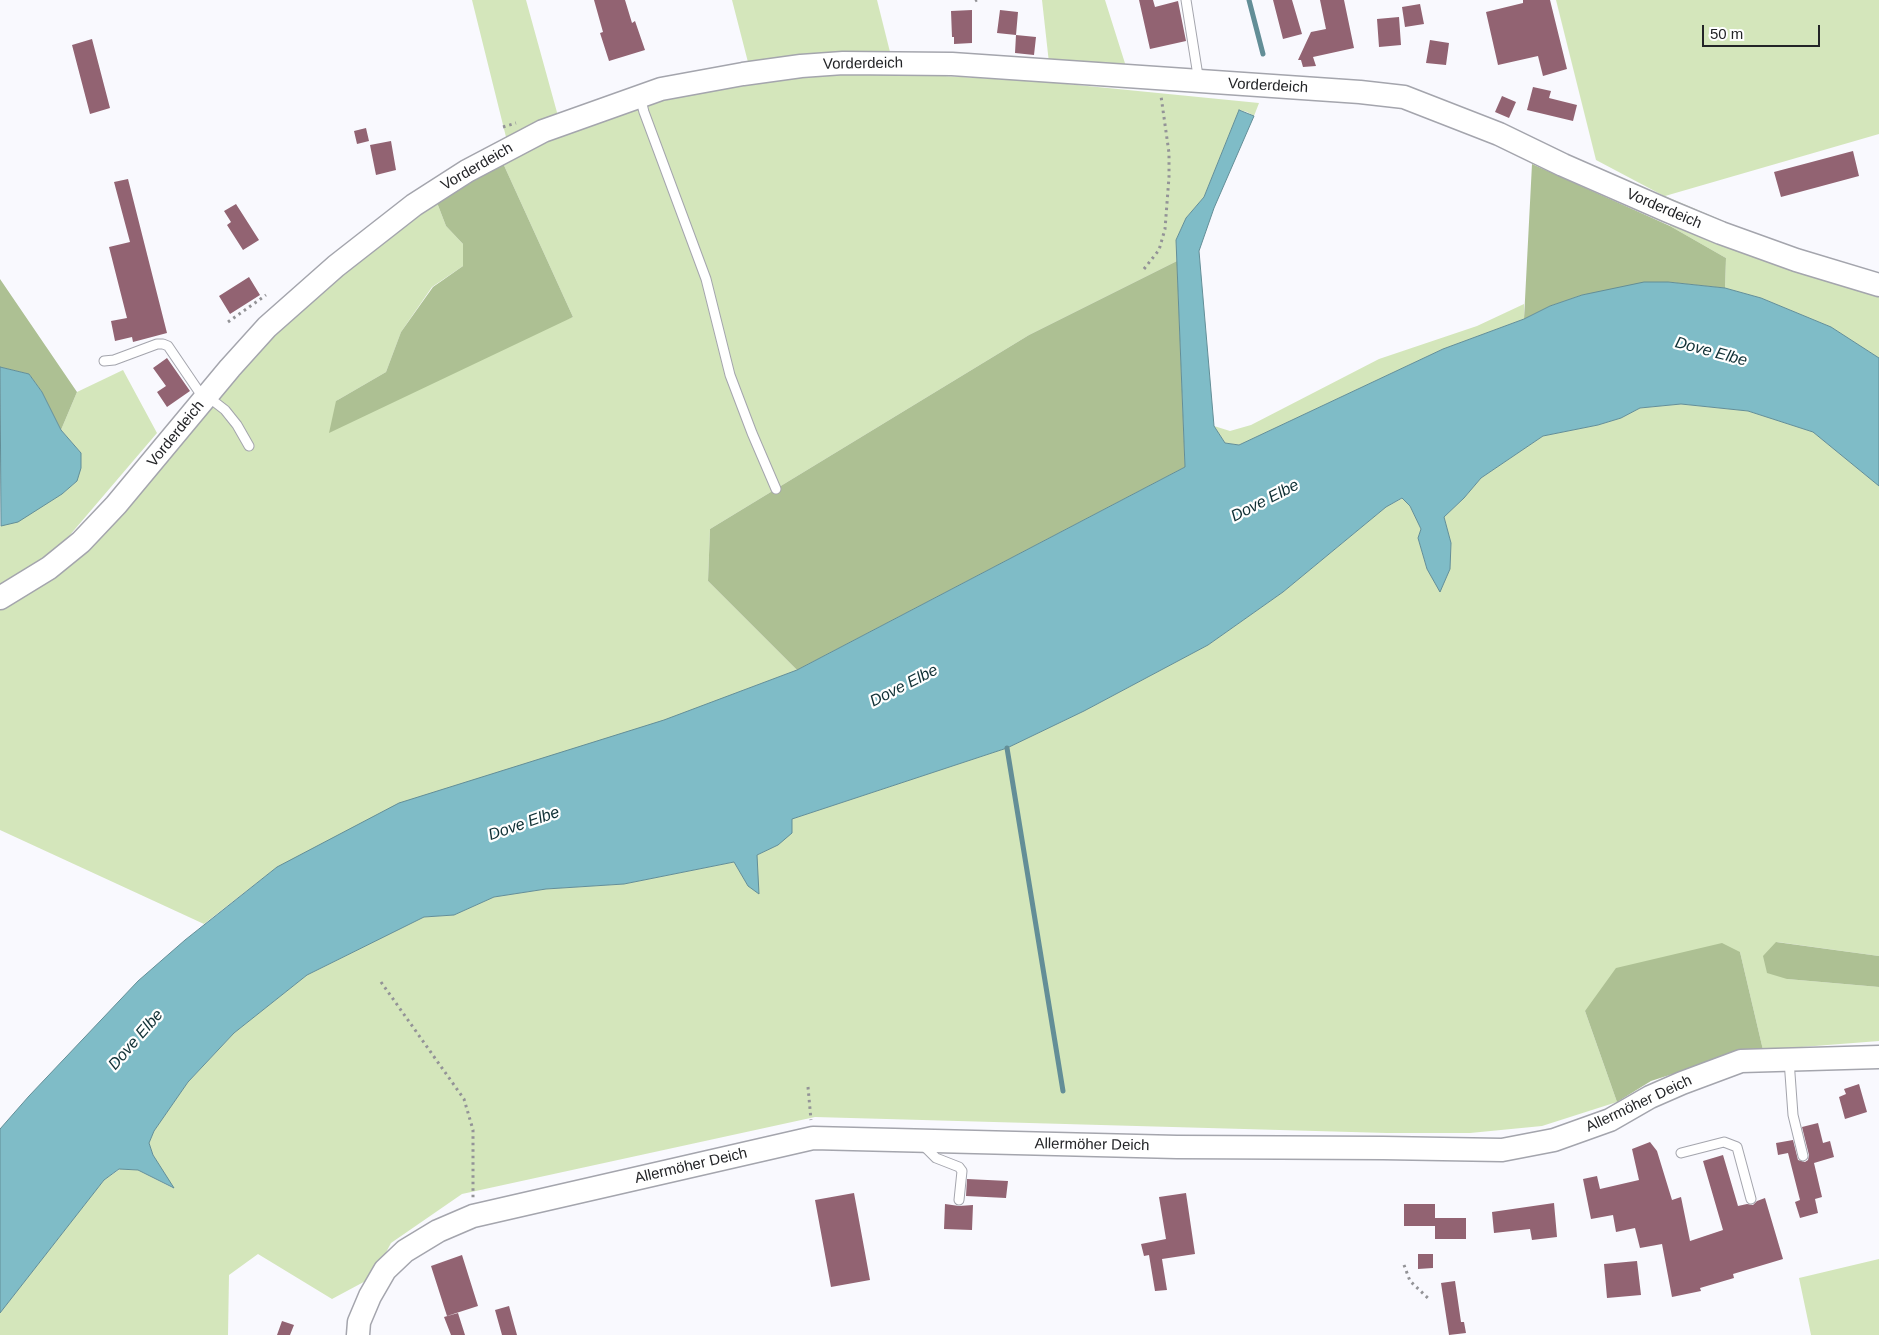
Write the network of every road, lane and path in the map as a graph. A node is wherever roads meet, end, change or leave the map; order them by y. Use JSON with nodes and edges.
{"nodes":[{"id":1,"x":1186,"y":0,"type":"edge"},
{"id":2,"x":1158,"y":78,"type":"junction"},
{"id":3,"x":1199,"y":82,"type":"junction"},
{"id":4,"x":640,"y":96,"type":"junction"},
{"id":5,"x":1144,"y":269,"type":"dead end"},
{"id":6,"x":1879,"y":285,"type":"edge"},
{"id":7,"x":266,"y":294,"type":"dead end"},
{"id":8,"x":228,"y":322,"type":"dead end"},
{"id":9,"x":104,"y":361,"type":"dead end"},
{"id":10,"x":206,"y":398,"type":"junction"},
{"id":11,"x":249,"y":446,"type":"dead end"},
{"id":12,"x":776,"y":488,"type":"dead end"},
{"id":13,"x":0,"y":598,"type":"edge"},
{"id":14,"x":381,"y":982,"type":"dead end"},
{"id":15,"x":1879,"y":1057,"type":"edge"},
{"id":16,"x":1789,"y":1060,"type":"junction"},
{"id":17,"x":808,"y":1087,"type":"dead end"},
{"id":18,"x":813,"y":1138,"type":"junction"},
{"id":19,"x":918,"y":1141,"type":"junction"},
{"id":20,"x":1681,"y":1154,"type":"dead end"},
{"id":21,"x":1803,"y":1156,"type":"dead end"},
{"id":22,"x":1751,"y":1199,"type":"dead end"},
{"id":23,"x":960,"y":1200,"type":"dead end"},
{"id":24,"x":473,"y":1216,"type":"junction"},
{"id":25,"x":1404,"y":1265,"type":"dead end"},
{"id":26,"x":1430,"y":1300,"type":"dead end"},
{"id":27,"x":358,"y":1335,"type":"edge"}],
"edges":[{"from":1,"to":3,"type":"lane"},
{"from":2,"to":3,"type":"street","name":"Vorderdeich"},
{"from":2,"to":4,"type":"street","name":"Vorderdeich"},
{"from":2,"to":5,"type":"path"},
{"from":3,"to":6,"type":"street","name":"Vorderdeich"},
{"from":4,"to":10,"type":"street","name":"Vorderdeich"},
{"from":4,"to":12,"type":"lane"},
{"from":7,"to":8,"type":"path"},
{"from":9,"to":10,"type":"lane"},
{"from":10,"to":11,"type":"lane"},
{"from":10,"to":13,"type":"street","name":"Vorderdeich"},
{"from":14,"to":24,"type":"path"},
{"from":15,"to":16,"type":"street","name":"Allermöher Deich"},
{"from":16,"to":19,"type":"street","name":"Allermöher Deich"},
{"from":16,"to":21,"type":"lane"},
{"from":17,"to":18,"type":"path"},
{"from":18,"to":19,"type":"street","name":"Allermöher Deich"},
{"from":18,"to":24,"type":"street","name":"Allermöher Deich"},
{"from":19,"to":23,"type":"lane"},
{"from":20,"to":22,"type":"lane"},
{"from":24,"to":27,"type":"street","name":"Allermöher Deich"},
{"from":25,"to":26,"type":"path"}]}
